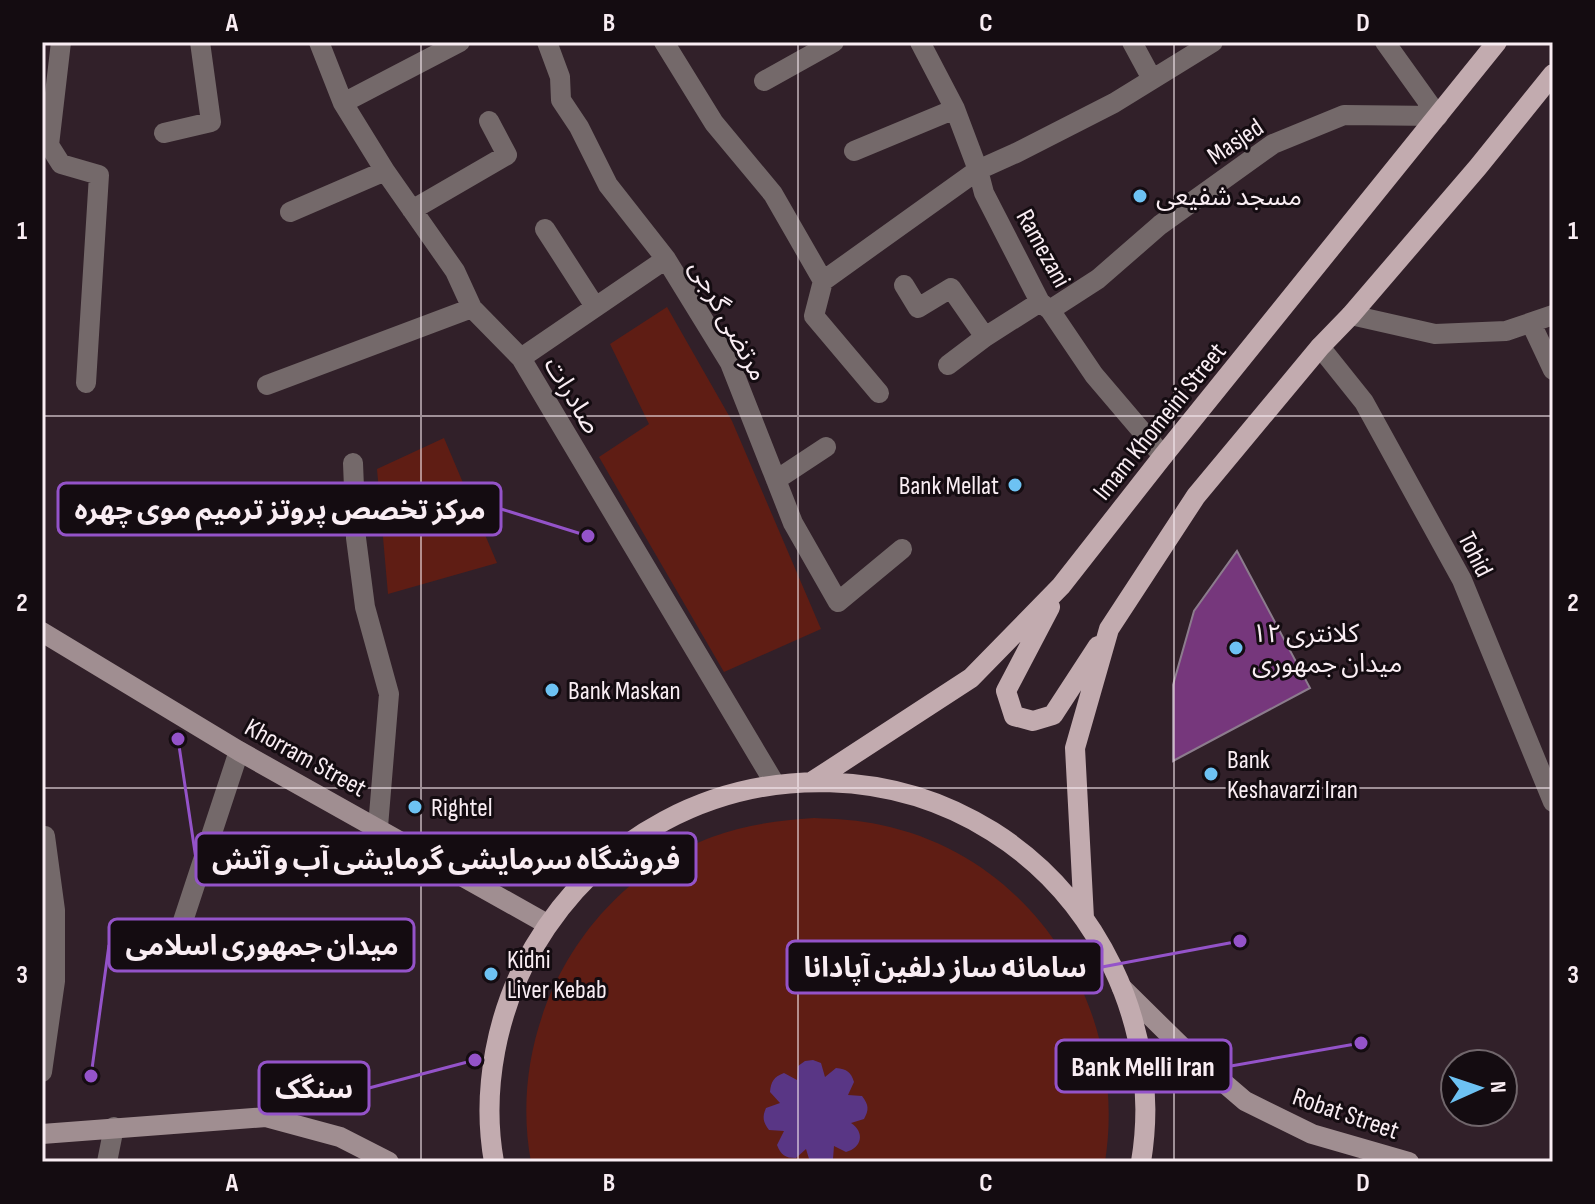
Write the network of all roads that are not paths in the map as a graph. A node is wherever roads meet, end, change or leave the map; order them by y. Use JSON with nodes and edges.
{"nodes":[{"id":1,"x":61,"y":42,"type":"edge"},
{"id":2,"x":200,"y":42,"type":"edge"},
{"id":3,"x":319,"y":42,"type":"edge"},
{"id":4,"x":460,"y":42,"type":"edge"},
{"id":5,"x":547,"y":42,"type":"edge"},
{"id":6,"x":664,"y":42,"type":"edge"},
{"id":7,"x":834,"y":42,"type":"edge"},
{"id":8,"x":920,"y":42,"type":"edge"},
{"id":9,"x":1132,"y":42,"type":"edge"},
{"id":10,"x":1213,"y":42,"type":"edge"},
{"id":11,"x":1385,"y":42,"type":"edge"},
{"id":12,"x":1497,"y":42,"type":"edge"},
{"id":13,"x":1553,"y":74,"type":"edge"},
{"id":14,"x":1152,"y":79,"type":"junction"},
{"id":15,"x":764,"y":81,"type":"dead end"},
{"id":16,"x":343,"y":103,"type":"junction"},
{"id":17,"x":955,"y":109,"type":"junction"},
{"id":18,"x":1438,"y":116,"type":"junction"},
{"id":19,"x":489,"y":121,"type":"dead end"},
{"id":20,"x":164,"y":133,"type":"dead end"},
{"id":21,"x":46,"y":144,"type":"edge"},
{"id":22,"x":854,"y":151,"type":"dead end"},
{"id":23,"x":978,"y":170,"type":"junction"},
{"id":24,"x":385,"y":171,"type":"junction"},
{"id":25,"x":412,"y":210,"type":"junction"},
{"id":26,"x":290,"y":212,"type":"dead end"},
{"id":27,"x":545,"y":229,"type":"dead end"},
{"id":28,"x":666,"y":259,"type":"junction"},
{"id":29,"x":823,"y":281,"type":"junction"},
{"id":30,"x":904,"y":285,"type":"dead end"},
{"id":31,"x":594,"y":305,"type":"junction"},
{"id":32,"x":1045,"y":306,"type":"junction"},
{"id":33,"x":472,"y":308,"type":"junction"},
{"id":34,"x":1351,"y":315,"type":"junction"},
{"id":35,"x":1553,"y":315,"type":"edge"},
{"id":36,"x":1531,"y":323,"type":"junction"},
{"id":37,"x":985,"y":337,"type":"junction"},
{"id":38,"x":1320,"y":347,"type":"junction"},
{"id":39,"x":521,"y":358,"type":"junction"},
{"id":40,"x":948,"y":365,"type":"dead end"},
{"id":41,"x":1553,"y":370,"type":"edge"},
{"id":42,"x":86,"y":383,"type":"dead end"},
{"id":43,"x":267,"y":385,"type":"dead end"},
{"id":44,"x":879,"y":393,"type":"dead end"},
{"id":45,"x":826,"y":447,"type":"dead end"},
{"id":46,"x":1163,"y":456,"type":"junction"},
{"id":47,"x":353,"y":463,"type":"dead end"},
{"id":48,"x":776,"y":480,"type":"junction"},
{"id":49,"x":902,"y":549,"type":"dead end"},
{"id":50,"x":1061,"y":586,"type":"junction"},
{"id":51,"x":1109,"y":629,"type":"junction"},
{"id":52,"x":42,"y":632,"type":"edge"},
{"id":53,"x":239,"y":751,"type":"junction"},
{"id":54,"x":813,"y":781,"type":"junction"},
{"id":55,"x":775,"y":784,"type":"junction"},
{"id":56,"x":1553,"y":802,"type":"edge"},
{"id":57,"x":378,"y":827,"type":"junction"},
{"id":58,"x":45,"y":836,"type":"dead end"},
{"id":59,"x":1084,"y":918,"type":"junction"},
{"id":60,"x":183,"y":921,"type":"dead end"},
{"id":61,"x":547,"y":924,"type":"junction"},
{"id":62,"x":1122,"y":988,"type":"junction"},
{"id":63,"x":42,"y":1072,"type":"edge"},
{"id":64,"x":114,"y":1127,"type":"junction"},
{"id":65,"x":42,"y":1134,"type":"edge"},
{"id":66,"x":107,"y":1162,"type":"edge"},
{"id":67,"x":389,"y":1162,"type":"edge"},
{"id":68,"x":494,"y":1162,"type":"edge"},
{"id":69,"x":1141,"y":1162,"type":"edge"},
{"id":70,"x":1409,"y":1162,"type":"edge"}],
"edges":[{"from":1,"to":21,"type":"street"},
{"from":2,"to":20,"type":"street"},
{"from":3,"to":16,"type":"street","name":"صادرات"},
{"from":4,"to":16,"type":"street"},
{"from":5,"to":28,"type":"street","name":"مرتضی گرجی"},
{"from":6,"to":29,"type":"street"},
{"from":7,"to":15,"type":"street"},
{"from":8,"to":17,"type":"street","name":"Ramezani"},
{"from":9,"to":14,"type":"street"},
{"from":10,"to":14,"type":"street"},
{"from":11,"to":18,"type":"street"},
{"from":12,"to":18,"type":"main road","name":"Imam Khomeini Street"},
{"from":13,"to":34,"type":"main road"},
{"from":14,"to":23,"type":"street"},
{"from":16,"to":24,"type":"street","name":"صادرات"},
{"from":17,"to":22,"type":"street"},
{"from":17,"to":23,"type":"street","name":"Ramezani"},
{"from":18,"to":32,"type":"street","name":"Masjed"},
{"from":18,"to":46,"type":"main road","name":"Imam Khomeini Street"},
{"from":19,"to":25,"type":"street"},
{"from":21,"to":42,"type":"street"},
{"from":23,"to":29,"type":"street"},
{"from":23,"to":32,"type":"street","name":"Ramezani"},
{"from":24,"to":25,"type":"street","name":"صادرات"},
{"from":24,"to":26,"type":"street"},
{"from":25,"to":33,"type":"street","name":"صادرات"},
{"from":27,"to":31,"type":"street"},
{"from":28,"to":31,"type":"street"},
{"from":28,"to":48,"type":"street","name":"مرتضی گرجی"},
{"from":29,"to":44,"type":"street"},
{"from":30,"to":37,"type":"street"},
{"from":31,"to":39,"type":"street"},
{"from":32,"to":37,"type":"street","name":"Masjed"},
{"from":32,"to":46,"type":"street","name":"Ramezani"},
{"from":33,"to":39,"type":"street","name":"صادرات"},
{"from":33,"to":43,"type":"street"},
{"from":34,"to":36,"type":"street"},
{"from":34,"to":38,"type":"main road"},
{"from":35,"to":36,"type":"street"},
{"from":36,"to":41,"type":"street"},
{"from":37,"to":40,"type":"street","name":"Masjed"},
{"from":38,"to":51,"type":"main road"},
{"from":38,"to":56,"type":"street","name":"Tohid"},
{"from":39,"to":55,"type":"street","name":"صادرات"},
{"from":45,"to":48,"type":"street"},
{"from":46,"to":50,"type":"main road","name":"Imam Khomeini Street"},
{"from":47,"to":57,"type":"street"},
{"from":48,"to":49,"type":"street","name":"مرتضی گرجی"},
{"from":50,"to":51,"type":"main road"},
{"from":50,"to":54,"type":"main road","name":"Imam Khomeini Street"},
{"from":51,"to":59,"type":"main road"},
{"from":52,"to":53,"type":"main road","name":"Khorram Street"},
{"from":53,"to":57,"type":"main road","name":"Khorram Street"},
{"from":53,"to":60,"type":"street"},
{"from":54,"to":55,"type":"main road"},
{"from":54,"to":59,"type":"main road"},
{"from":55,"to":61,"type":"main road"},
{"from":57,"to":61,"type":"main road","name":"Khorram Street"},
{"from":58,"to":63,"type":"street"},
{"from":59,"to":62,"type":"main road"},
{"from":61,"to":68,"type":"main road"},
{"from":62,"to":69,"type":"main road"},
{"from":62,"to":70,"type":"main road","name":"Robat Street"},
{"from":64,"to":65,"type":"main road"},
{"from":64,"to":66,"type":"street"},
{"from":64,"to":67,"type":"main road"}]}
